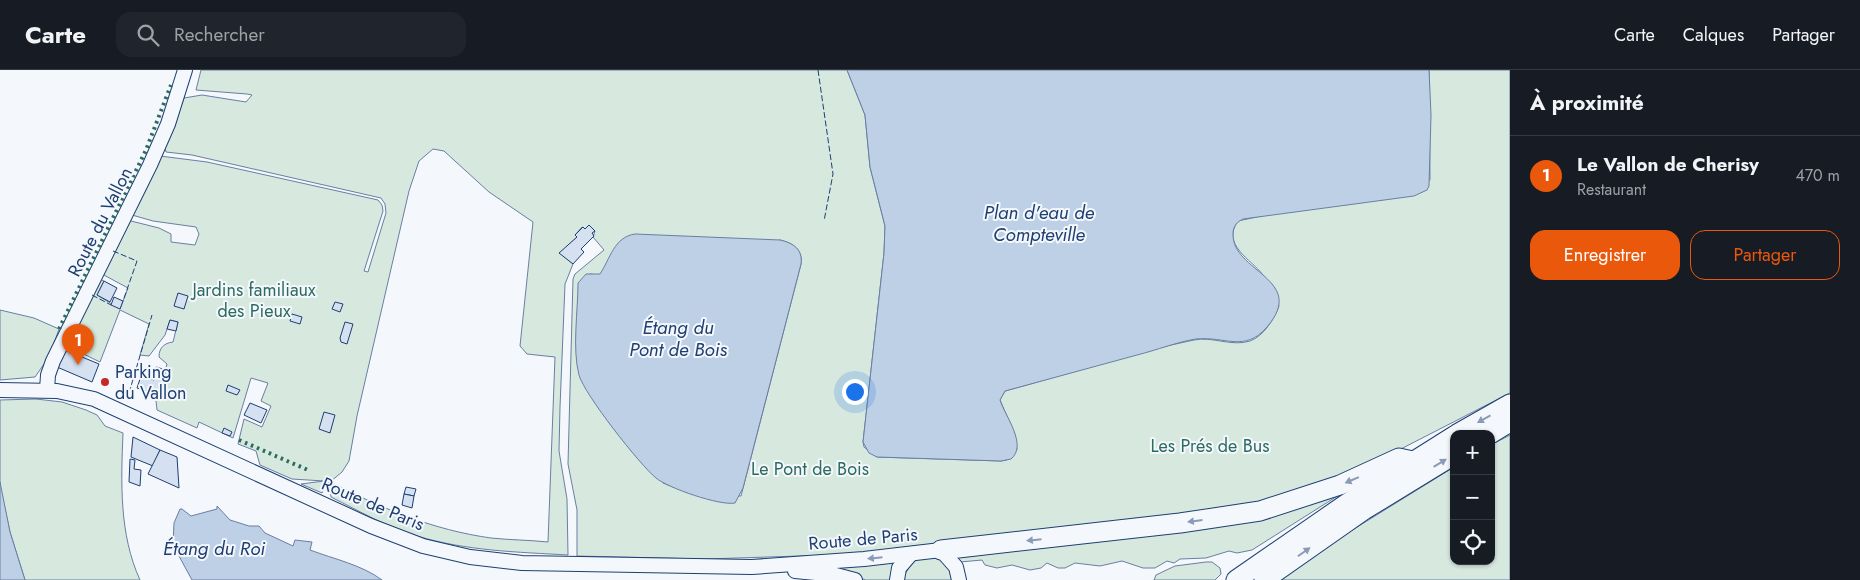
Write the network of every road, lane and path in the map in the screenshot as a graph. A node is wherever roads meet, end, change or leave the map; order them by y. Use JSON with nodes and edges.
{"nodes":[{"id":1,"x":185,"y":70,"type":"edge"},
{"id":2,"x":0,"y":390,"type":"edge"},
{"id":3,"x":47,"y":390,"type":"junction"},
{"id":4,"x":1510,"y":404,"type":"edge"},
{"id":5,"x":1510,"y":422,"type":"edge"},
{"id":6,"x":1464,"y":430,"type":"edge"},
{"id":7,"x":1495,"y":431,"type":"edge"},
{"id":8,"x":1450,"y":438,"type":"edge"},
{"id":9,"x":1450,"y":457,"type":"edge"},
{"id":10,"x":1413,"y":460,"type":"junction"},
{"id":11,"x":941,"y":550,"type":"junction"},
{"id":12,"x":911,"y":554,"type":"junction"},
{"id":13,"x":752,"y":567,"type":"junction"},
{"id":14,"x":855,"y":580,"type":"edge"},
{"id":15,"x":897,"y":580,"type":"edge"},
{"id":16,"x":959,"y":580,"type":"edge"},
{"id":17,"x":1236,"y":580,"type":"edge"},
{"id":18,"x":1264,"y":580,"type":"edge"}],
"edges":[{"from":1,"to":3,"type":"street","name":"Route du Vallon"},
{"from":2,"to":3,"type":"street","name":"Route de Paris"},
{"from":3,"to":13,"type":"street","name":"Route de Paris"},
{"from":4,"to":6,"type":"highway","one_way":true},
{"from":5,"to":7,"type":"highway"},
{"from":8,"to":10,"type":"highway"},
{"from":18,"to":9,"type":"highway","one_way":true},
{"from":10,"to":11,"type":"highway","one_way":true},
{"from":10,"to":17,"type":"highway"},
{"from":11,"to":12,"type":"street","name":"Route de Paris"},
{"from":11,"to":16,"type":"street","name":"Route de Paris"},
{"from":12,"to":13,"type":"street","name":"Route de Paris","one_way":true},
{"from":12,"to":15,"type":"street"},
{"from":13,"to":14,"type":"street","name":"Route de Paris"}]}
